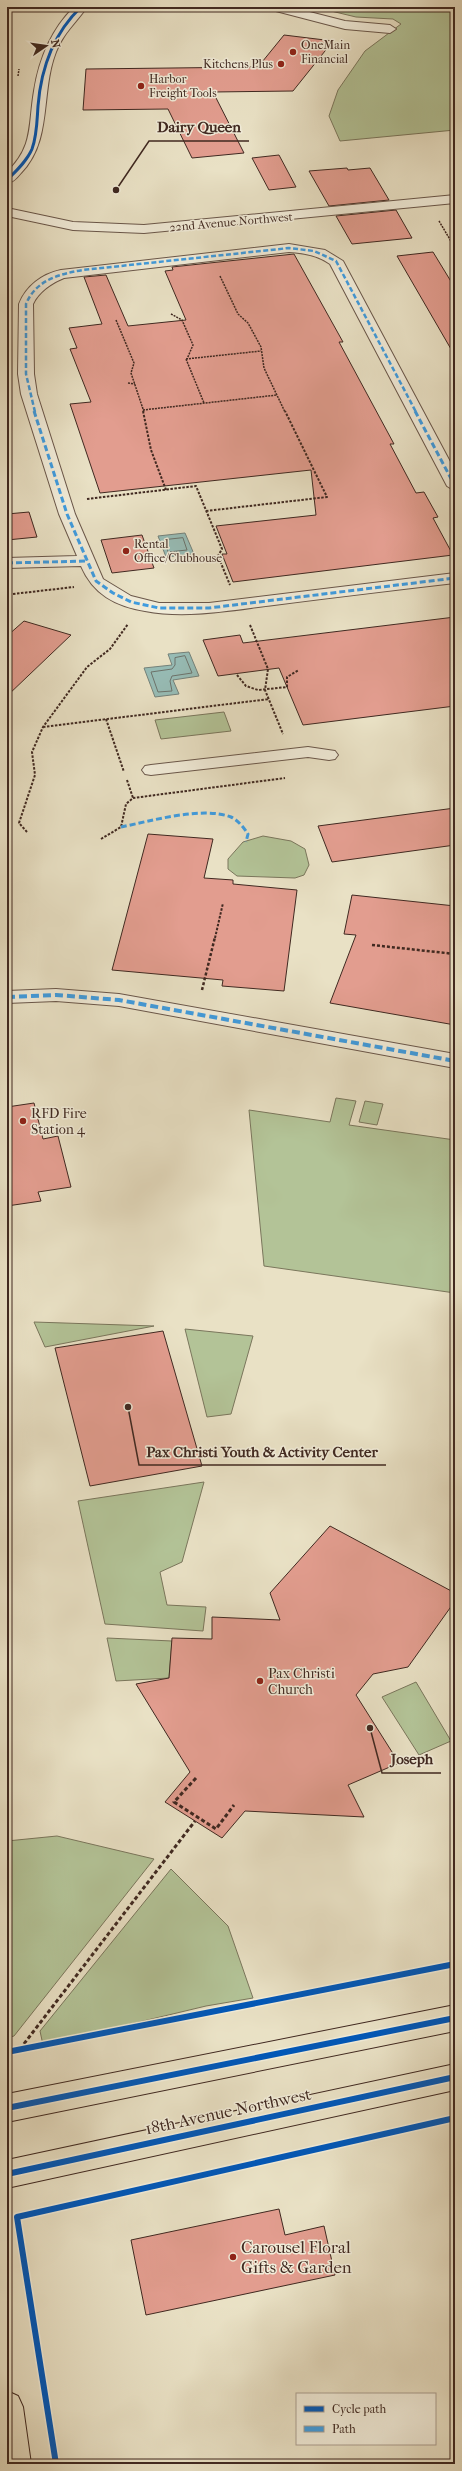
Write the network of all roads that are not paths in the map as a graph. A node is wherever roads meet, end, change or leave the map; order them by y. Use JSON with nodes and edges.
{"nodes":[{"id":1,"x":80,"y":7,"type":"edge"},
{"id":2,"x":276,"y":7,"type":"edge"},
{"id":3,"x":390,"y":29,"type":"dead end"},
{"id":4,"x":7,"y":180,"type":"edge"},
{"id":5,"x":454,"y":201,"type":"edge"},
{"id":6,"x":7,"y":212,"type":"edge"},
{"id":7,"x":455,"y":486,"type":"edge"},
{"id":8,"x":87,"y":561,"type":"junction"},
{"id":9,"x":7,"y":563,"type":"edge"},
{"id":10,"x":455,"y":578,"type":"edge"},
{"id":11,"x":329,"y":755,"type":"dead end"},
{"id":12,"x":151,"y":770,"type":"dead end"},
{"id":13,"x":7,"y":997,"type":"edge"},
{"id":14,"x":455,"y":1061,"type":"edge"},
{"id":15,"x":455,"y":2018,"type":"edge"},
{"id":16,"x":455,"y":2077,"type":"edge"},
{"id":17,"x":7,"y":2108,"type":"edge"},
{"id":18,"x":7,"y":2174,"type":"edge"},
{"id":19,"x":7,"y":2407,"type":"edge"},
{"id":20,"x":15,"y":2464,"type":"edge"}],
"edges":[{"from":1,"to":4,"type":"street"},
{"from":2,"to":3,"type":"street"},
{"from":5,"to":6,"type":"street","name":"22nd Avenue Northwest"},
{"from":7,"to":8,"type":"street"},
{"from":8,"to":9,"type":"street"},
{"from":8,"to":10,"type":"street"},
{"from":11,"to":12,"type":"street"},
{"from":13,"to":14,"type":"street"},
{"from":15,"to":17,"type":"main road"},
{"from":16,"to":18,"type":"main road","name":"18th Avenue Northwest"},
{"from":19,"to":20,"type":"main road"}]}
